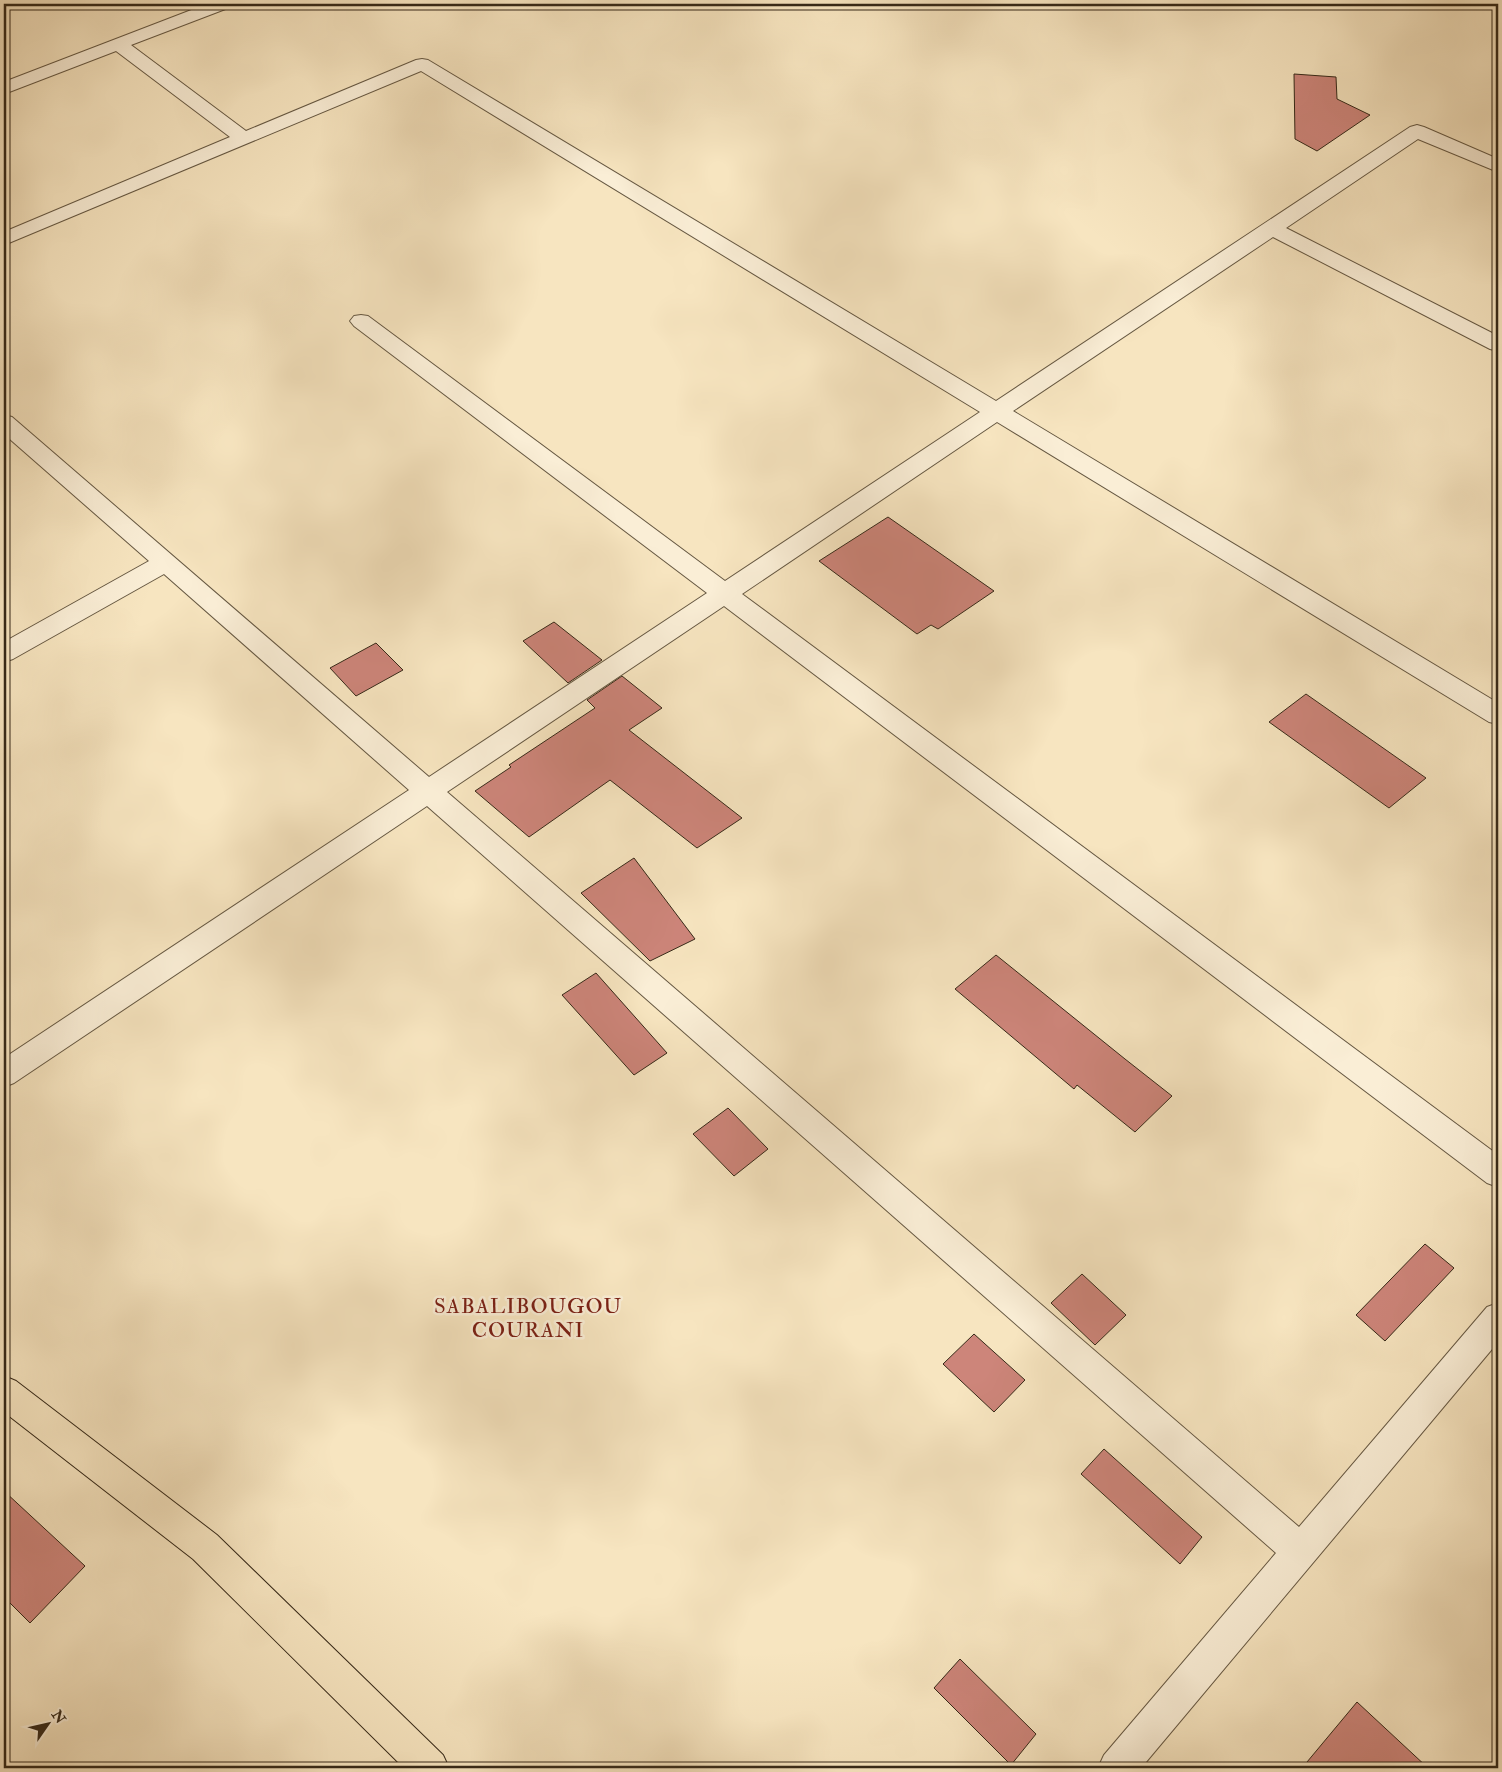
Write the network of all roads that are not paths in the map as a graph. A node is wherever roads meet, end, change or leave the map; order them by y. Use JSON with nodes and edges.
{"nodes":[{"id":1,"x":222,"y":4,"type":"edge"},
{"id":2,"x":118,"y":44,"type":"junction"},
{"id":3,"x":4,"y":88,"type":"edge"},
{"id":4,"x":243,"y":138,"type":"junction"},
{"id":5,"x":1498,"y":166,"type":"edge"},
{"id":6,"x":1271,"y":228,"type":"junction"},
{"id":7,"x":4,"y":238,"type":"edge"},
{"id":8,"x":360,"y":321,"type":"dead end"},
{"id":9,"x":1498,"y":344,"type":"edge"},
{"id":10,"x":997,"y":412,"type":"junction"},
{"id":11,"x":4,"y":422,"type":"edge"},
{"id":12,"x":165,"y":563,"type":"junction"},
{"id":13,"x":724,"y":594,"type":"junction"},
{"id":14,"x":4,"y":653,"type":"edge"},
{"id":15,"x":1498,"y":715,"type":"edge"},
{"id":16,"x":428,"y":792,"type":"junction"},
{"id":17,"x":4,"y":1074,"type":"edge"},
{"id":18,"x":1498,"y":1173,"type":"edge"},
{"id":19,"x":1498,"y":1318,"type":"edge"},
{"id":20,"x":4,"y":1392,"type":"edge"},
{"id":21,"x":1300,"y":1551,"type":"junction"},
{"id":22,"x":430,"y":1768,"type":"edge"},
{"id":23,"x":1117,"y":1768,"type":"edge"}],
"edges":[{"from":1,"to":2,"type":"street"},
{"from":2,"to":3,"type":"street"},
{"from":2,"to":4,"type":"street"},
{"from":4,"to":7,"type":"street"},
{"from":4,"to":10,"type":"street"},
{"from":5,"to":6,"type":"street"},
{"from":6,"to":9,"type":"street"},
{"from":6,"to":10,"type":"street"},
{"from":8,"to":13,"type":"street"},
{"from":10,"to":13,"type":"street"},
{"from":10,"to":15,"type":"street"},
{"from":11,"to":12,"type":"street"},
{"from":12,"to":14,"type":"street"},
{"from":12,"to":16,"type":"street"},
{"from":13,"to":16,"type":"street"},
{"from":13,"to":18,"type":"street"},
{"from":16,"to":17,"type":"street"},
{"from":16,"to":21,"type":"street"},
{"from":19,"to":21,"type":"street"},
{"from":20,"to":22,"type":"main road"},
{"from":21,"to":23,"type":"street"}]}
